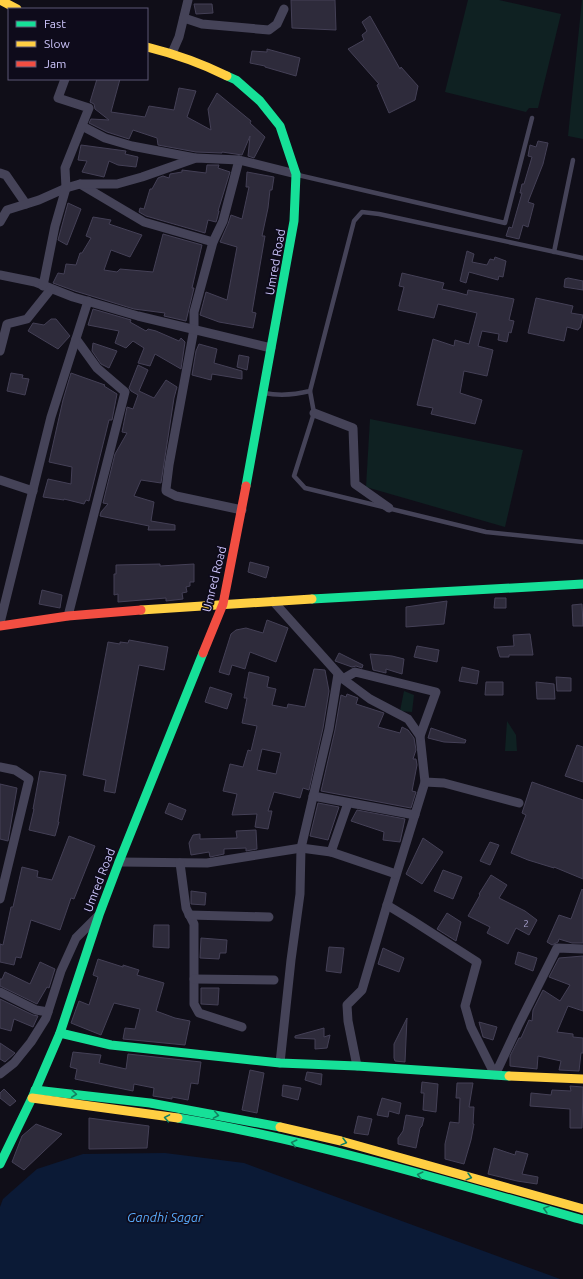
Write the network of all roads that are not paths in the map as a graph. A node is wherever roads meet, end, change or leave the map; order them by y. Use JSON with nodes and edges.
{"nodes":[{"id":1,"x":0,"y":0,"type":"edge"},
{"id":2,"x":188,"y":0,"type":"edge"},
{"id":3,"x":15,"y":8,"type":"edge"},
{"id":4,"x":284,"y":9,"type":"dead end"},
{"id":5,"x":184,"y":18,"type":"junction"},
{"id":6,"x":148,"y":48,"type":"edge"},
{"id":7,"x":172,"y":53,"type":"junction"},
{"id":8,"x":65,"y":80,"type":"edge"},
{"id":9,"x":532,"y":118,"type":"dead end"},
{"id":10,"x":82,"y":126,"type":"junction"},
{"id":11,"x":196,"y":158,"type":"junction"},
{"id":12,"x":239,"y":160,"type":"junction"},
{"id":13,"x":573,"y":160,"type":"dead end"},
{"id":14,"x":0,"y":173,"type":"edge"},
{"id":15,"x":296,"y":174,"type":"junction"},
{"id":16,"x":80,"y":184,"type":"junction"},
{"id":17,"x":66,"y":188,"type":"junction"},
{"id":18,"x":26,"y":204,"type":"junction"},
{"id":19,"x":0,"y":222,"type":"edge"},
{"id":20,"x":213,"y":242,"type":"junction"},
{"id":21,"x":554,"y":252,"type":"junction"},
{"id":22,"x":583,"y":258,"type":"edge"},
{"id":23,"x":0,"y":275,"type":"edge"},
{"id":24,"x":47,"y":287,"type":"junction"},
{"id":25,"x":88,"y":301,"type":"junction"},
{"id":26,"x":4,"y":324,"type":"edge"},
{"id":27,"x":194,"y":330,"type":"junction"},
{"id":28,"x":76,"y":339,"type":"junction"},
{"id":29,"x":271,"y":348,"type":"junction"},
{"id":30,"x":0,"y":351,"type":"edge"},
{"id":31,"x":310,"y":391,"type":"junction"},
{"id":32,"x":264,"y":393,"type":"junction"},
{"id":33,"x":314,"y":413,"type":"junction"},
{"id":34,"x":0,"y":480,"type":"edge"},
{"id":35,"x":33,"y":491,"type":"junction"},
{"id":36,"x":389,"y":508,"type":"junction"},
{"id":37,"x":242,"y":510,"type":"junction"},
{"id":38,"x":583,"y":542,"type":"edge"},
{"id":39,"x":583,"y":584,"type":"edge"},
{"id":40,"x":273,"y":601,"type":"junction"},
{"id":41,"x":223,"y":604,"type":"junction"},
{"id":42,"x":68,"y":616,"type":"junction"},
{"id":43,"x":0,"y":625,"type":"edge"},
{"id":44,"x":341,"y":677,"type":"junction"},
{"id":45,"x":420,"y":736,"type":"junction"},
{"id":46,"x":0,"y":767,"type":"edge"},
{"id":47,"x":425,"y":782,"type":"junction"},
{"id":48,"x":313,"y":796,"type":"junction"},
{"id":49,"x":348,"y":803,"type":"junction"},
{"id":50,"x":519,"y":803,"type":"dead end"},
{"id":51,"x":415,"y":815,"type":"junction"},
{"id":52,"x":301,"y":848,"type":"junction"},
{"id":53,"x":331,"y":852,"type":"junction"},
{"id":54,"x":119,"y":862,"type":"junction"},
{"id":55,"x":180,"y":863,"type":"junction"},
{"id":56,"x":396,"y":874,"type":"junction"},
{"id":57,"x":0,"y":899,"type":"edge"},
{"id":58,"x":387,"y":905,"type":"junction"},
{"id":59,"x":99,"y":915,"type":"junction"},
{"id":60,"x":189,"y":915,"type":"junction"},
{"id":61,"x":269,"y":917,"type":"dead end"},
{"id":62,"x":583,"y":949,"type":"edge"},
{"id":63,"x":194,"y":979,"type":"junction"},
{"id":64,"x":274,"y":980,"type":"dead end"},
{"id":65,"x":0,"y":992,"type":"edge"},
{"id":66,"x":48,"y":1012,"type":"junction"},
{"id":67,"x":242,"y":1027,"type":"dead end"},
{"id":68,"x":60,"y":1033,"type":"junction"},
{"id":69,"x":280,"y":1063,"type":"junction"},
{"id":70,"x":357,"y":1066,"type":"junction"},
{"id":71,"x":0,"y":1074,"type":"edge"},
{"id":72,"x":495,"y":1075,"type":"junction"},
{"id":73,"x":583,"y":1079,"type":"edge"},
{"id":74,"x":34,"y":1094,"type":"junction"},
{"id":75,"x":0,"y":1164,"type":"edge"},
{"id":76,"x":583,"y":1209,"type":"edge"},
{"id":77,"x":583,"y":1220,"type":"edge"}],
"edges":[{"from":1,"to":3,"type":"street"},
{"from":2,"to":5,"type":"street"},
{"from":4,"to":5,"type":"street"},
{"from":5,"to":7,"type":"street"},
{"from":6,"to":7,"type":"street","name":"Umred Road"},
{"from":7,"to":15,"type":"street","name":"Umred Road"},
{"from":8,"to":10,"type":"street"},
{"from":9,"to":15,"type":"lane"},
{"from":10,"to":11,"type":"street"},
{"from":10,"to":17,"type":"street"},
{"from":11,"to":12,"type":"street"},
{"from":11,"to":16,"type":"street"},
{"from":12,"to":15,"type":"street"},
{"from":12,"to":20,"type":"street"},
{"from":13,"to":21,"type":"lane"},
{"from":14,"to":18,"type":"street"},
{"from":15,"to":29,"type":"street","name":"Umred Road"},
{"from":16,"to":17,"type":"street"},
{"from":16,"to":20,"type":"street"},
{"from":17,"to":18,"type":"street"},
{"from":17,"to":24,"type":"street"},
{"from":18,"to":19,"type":"street"},
{"from":20,"to":27,"type":"street"},
{"from":21,"to":22,"type":"lane"},
{"from":21,"to":31,"type":"lane"},
{"from":23,"to":24,"type":"street"},
{"from":24,"to":25,"type":"street"},
{"from":24,"to":26,"type":"street"},
{"from":25,"to":27,"type":"street"},
{"from":25,"to":28,"type":"street"},
{"from":26,"to":30,"type":"street"},
{"from":27,"to":29,"type":"street"},
{"from":27,"to":37,"type":"street"},
{"from":28,"to":35,"type":"street"},
{"from":28,"to":42,"type":"street"},
{"from":29,"to":32,"type":"street","name":"Umred Road"},
{"from":31,"to":32,"type":"lane"},
{"from":31,"to":33,"type":"lane"},
{"from":32,"to":37,"type":"street","name":"Umred Road"},
{"from":33,"to":36,"type":"street"},
{"from":33,"to":36,"type":"lane"},
{"from":34,"to":35,"type":"street"},
{"from":35,"to":43,"type":"street"},
{"from":36,"to":38,"type":"lane"},
{"from":37,"to":41,"type":"street","name":"Umred Road"},
{"from":39,"to":40,"type":"street"},
{"from":40,"to":41,"type":"street"},
{"from":40,"to":44,"type":"street"},
{"from":41,"to":42,"type":"street"},
{"from":41,"to":54,"type":"street","name":"Umred Road"},
{"from":42,"to":43,"type":"street"},
{"from":44,"to":45,"type":"street"},
{"from":44,"to":45,"type":"street"},
{"from":44,"to":48,"type":"street"},
{"from":45,"to":47,"type":"street"},
{"from":46,"to":57,"type":"street"},
{"from":47,"to":50,"type":"street"},
{"from":47,"to":51,"type":"street"},
{"from":48,"to":49,"type":"street"},
{"from":48,"to":52,"type":"street"},
{"from":49,"to":51,"type":"street"},
{"from":49,"to":53,"type":"street"},
{"from":51,"to":56,"type":"street"},
{"from":52,"to":53,"type":"street"},
{"from":52,"to":55,"type":"street"},
{"from":52,"to":69,"type":"street"},
{"from":53,"to":56,"type":"street"},
{"from":54,"to":55,"type":"street"},
{"from":54,"to":59,"type":"street","name":"Umred Road"},
{"from":55,"to":60,"type":"street"},
{"from":56,"to":58,"type":"street"},
{"from":58,"to":70,"type":"street"},
{"from":58,"to":72,"type":"street"},
{"from":59,"to":66,"type":"street"},
{"from":59,"to":68,"type":"street","name":"Umred Road"},
{"from":60,"to":61,"type":"street"},
{"from":60,"to":63,"type":"street"},
{"from":62,"to":72,"type":"street"},
{"from":63,"to":64,"type":"street"},
{"from":63,"to":67,"type":"street"},
{"from":65,"to":66,"type":"street"},
{"from":66,"to":71,"type":"street"},
{"from":68,"to":69,"type":"street"},
{"from":68,"to":74,"type":"street","name":"Umred Road"},
{"from":69,"to":70,"type":"street"},
{"from":70,"to":72,"type":"street"},
{"from":72,"to":73,"type":"street"},
{"from":74,"to":75,"type":"street","name":"Umred Road"},
{"from":74,"to":76,"type":"street","one_way":true},
{"from":77,"to":74,"type":"street","one_way":true}]}
